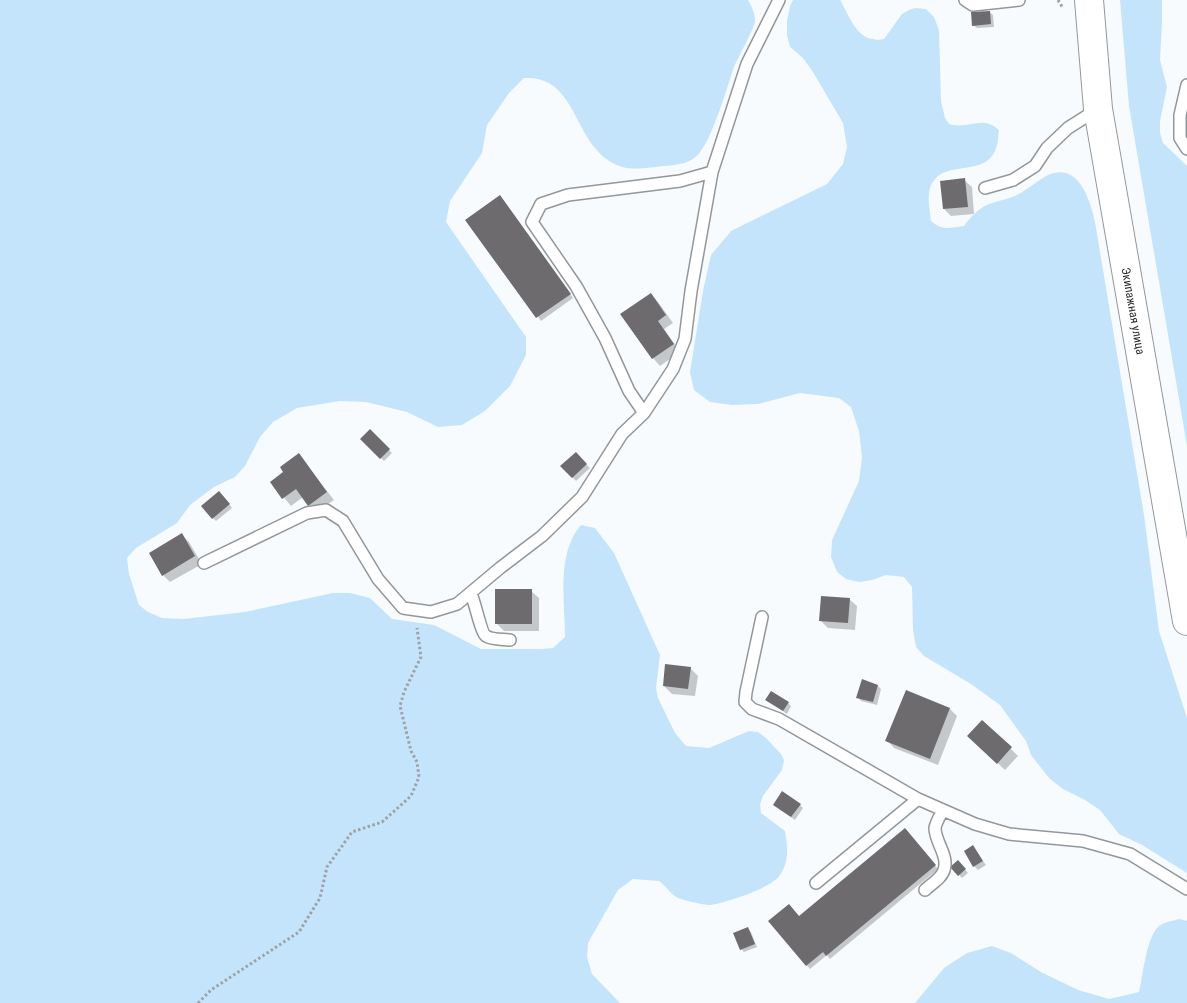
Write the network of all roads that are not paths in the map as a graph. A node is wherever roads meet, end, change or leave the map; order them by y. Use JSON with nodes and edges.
{"nodes":[{"id":1,"x":779,"y":0,"type":"edge"},
{"id":2,"x":965,"y":0,"type":"edge"},
{"id":3,"x":1019,"y":0,"type":"edge"},
{"id":4,"x":1089,"y":0,"type":"edge"},
{"id":5,"x":1187,"y":85,"type":"edge"},
{"id":6,"x":1098,"y":109,"type":"junction"},
{"id":7,"x":1187,"y":149,"type":"edge"},
{"id":8,"x":712,"y":172,"type":"junction"},
{"id":9,"x":985,"y":188,"type":"dead end"},
{"id":10,"x":644,"y":413,"type":"junction"},
{"id":11,"x":204,"y":563,"type":"dead end"},
{"id":12,"x":471,"y":594,"type":"junction"},
{"id":13,"x":762,"y":617,"type":"dead end"},
{"id":14,"x":1187,"y":621,"type":"edge"},
{"id":15,"x":510,"y":640,"type":"dead end"},
{"id":16,"x":918,"y":799,"type":"junction"},
{"id":17,"x":943,"y":810,"type":"junction"},
{"id":18,"x":816,"y":883,"type":"dead end"},
{"id":19,"x":1187,"y":889,"type":"edge"},
{"id":20,"x":925,"y":890,"type":"dead end"}],
"edges":[{"from":1,"to":8,"type":"lane"},
{"from":2,"to":3,"type":"lane"},
{"from":4,"to":6,"type":"main road","name":"Экипажная улица"},
{"from":5,"to":7,"type":"lane"},
{"from":6,"to":9,"type":"lane"},
{"from":6,"to":14,"type":"main road","name":"Экипажная улица"},
{"from":8,"to":10,"type":"lane"},
{"from":8,"to":10,"type":"lane"},
{"from":10,"to":12,"type":"lane"},
{"from":11,"to":12,"type":"lane"},
{"from":12,"to":15,"type":"lane"},
{"from":13,"to":16,"type":"lane"},
{"from":16,"to":17,"type":"lane"},
{"from":16,"to":18,"type":"lane"},
{"from":17,"to":19,"type":"lane"},
{"from":17,"to":20,"type":"lane"}]}
